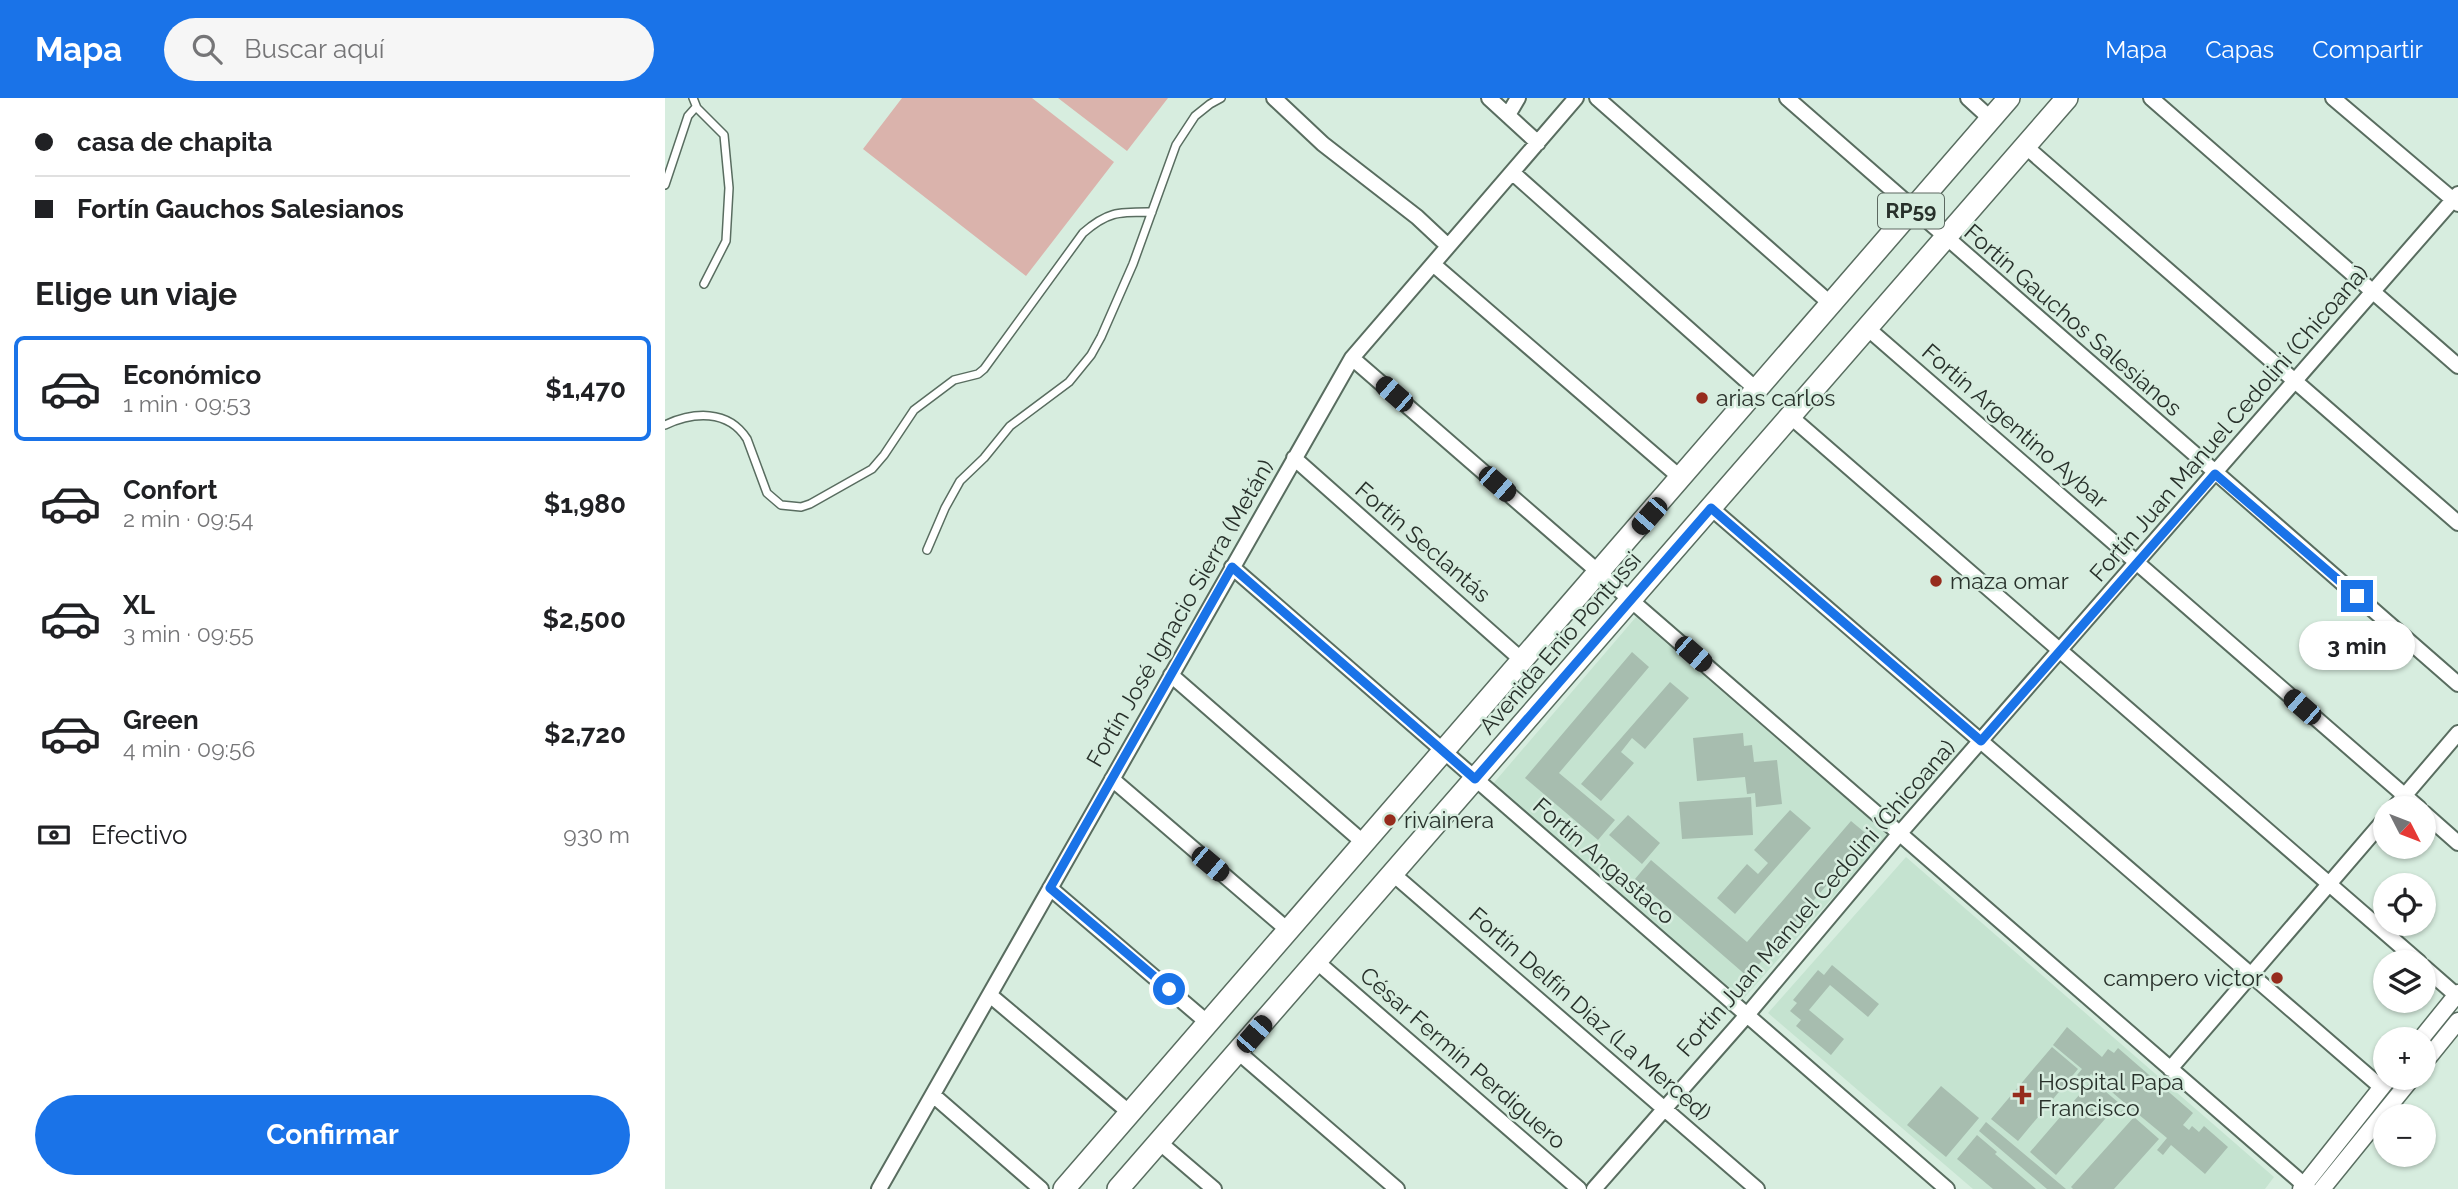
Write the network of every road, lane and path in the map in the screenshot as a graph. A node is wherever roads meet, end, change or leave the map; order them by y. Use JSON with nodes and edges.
{"nodes":[{"id":1,"x":693,"y":98,"type":"edge"},
{"id":2,"x":1221,"y":98,"type":"edge"},
{"id":3,"x":1274,"y":98,"type":"edge"},
{"id":4,"x":1489,"y":98,"type":"edge"},
{"id":5,"x":1518,"y":98,"type":"edge"},
{"id":6,"x":1576,"y":98,"type":"edge"},
{"id":7,"x":1597,"y":98,"type":"edge"},
{"id":8,"x":1787,"y":98,"type":"edge"},
{"id":9,"x":1968,"y":98,"type":"edge"},
{"id":10,"x":2009,"y":98,"type":"edge"},
{"id":11,"x":2067,"y":98,"type":"edge"},
{"id":12,"x":2151,"y":98,"type":"edge"},
{"id":13,"x":2333,"y":98,"type":"edge"},
{"id":14,"x":696,"y":107,"type":"junction"},
{"id":15,"x":1508,"y":115,"type":"junction"},
{"id":16,"x":1991,"y":118,"type":"junction"},
{"id":17,"x":1538,"y":143,"type":"junction"},
{"id":18,"x":2025,"y":146,"type":"junction"},
{"id":19,"x":1513,"y":173,"type":"junction"},
{"id":20,"x":665,"y":185,"type":"edge"},
{"id":21,"x":2456,"y":199,"type":"edge"},
{"id":22,"x":1913,"y":209,"type":"junction"},
{"id":23,"x":1152,"y":212,"type":"junction"},
{"id":24,"x":1945,"y":238,"type":"junction"},
{"id":25,"x":1448,"y":246,"type":"junction"},
{"id":26,"x":1433,"y":264,"type":"junction"},
{"id":27,"x":704,"y":284,"type":"dead end"},
{"id":28,"x":2374,"y":292,"type":"junction"},
{"id":29,"x":1832,"y":304,"type":"junction"},
{"id":30,"x":1866,"y":327,"type":"junction"},
{"id":31,"x":1352,"y":358,"type":"junction"},
{"id":32,"x":2458,"y":366,"type":"edge"},
{"id":33,"x":2296,"y":380,"type":"junction"},
{"id":34,"x":1757,"y":390,"type":"junction"},
{"id":35,"x":1791,"y":417,"type":"junction"},
{"id":36,"x":665,"y":425,"type":"edge"},
{"id":37,"x":1294,"y":458,"type":"junction"},
{"id":38,"x":2215,"y":474,"type":"junction"},
{"id":39,"x":1682,"y":479,"type":"junction"},
{"id":40,"x":1711,"y":508,"type":"junction"},
{"id":41,"x":2458,"y":523,"type":"edge"},
{"id":42,"x":927,"y":550,"type":"dead end"},
{"id":43,"x":2138,"y":563,"type":"junction"},
{"id":44,"x":1232,"y":567,"type":"junction"},
{"id":45,"x":1599,"y":573,"type":"junction"},
{"id":46,"x":1631,"y":600,"type":"junction"},
{"id":47,"x":2060,"y":652,"type":"junction"},
{"id":48,"x":1523,"y":661,"type":"junction"},
{"id":49,"x":1171,"y":675,"type":"junction"},
{"id":50,"x":2458,"y":684,"type":"edge"},
{"id":51,"x":2458,"y":733,"type":"edge"},
{"id":52,"x":1981,"y":741,"type":"junction"},
{"id":53,"x":1444,"y":751,"type":"junction"},
{"id":54,"x":1112,"y":779,"type":"junction"},
{"id":55,"x":1475,"y":779,"type":"junction"},
{"id":56,"x":2405,"y":796,"type":"joint"},
{"id":57,"x":2436,"y":824,"type":"edge"},
{"id":58,"x":1900,"y":833,"type":"junction"},
{"id":59,"x":2373,"y":833,"type":"edge"},
{"id":60,"x":2458,"y":843,"type":"edge"},
{"id":61,"x":1364,"y":844,"type":"junction"},
{"id":62,"x":1393,"y":874,"type":"junction"},
{"id":63,"x":2329,"y":885,"type":"junction"},
{"id":64,"x":1050,"y":888,"type":"junction"},
{"id":65,"x":1289,"y":931,"type":"junction"},
{"id":66,"x":2405,"y":950,"type":"edge"},
{"id":67,"x":1317,"y":961,"type":"junction"},
{"id":68,"x":2251,"y":976,"type":"junction"},
{"id":69,"x":2436,"y":977,"type":"edge"},
{"id":70,"x":2457,"y":994,"type":"edge"},
{"id":71,"x":991,"y":996,"type":"junction"},
{"id":72,"x":1747,"y":1015,"type":"junction"},
{"id":73,"x":2458,"y":1021,"type":"edge"},
{"id":74,"x":1208,"y":1023,"type":"junction"},
{"id":75,"x":2430,"y":1027,"type":"edge"},
{"id":76,"x":2436,"y":1048,"type":"edge"},
{"id":77,"x":1238,"y":1052,"type":"junction"},
{"id":78,"x":2170,"y":1069,"type":"junction"},
{"id":79,"x":2373,"y":1073,"type":"edge"},
{"id":80,"x":2380,"y":1090,"type":"edge"},
{"id":81,"x":2402,"y":1090,"type":"edge"},
{"id":82,"x":933,"y":1095,"type":"junction"},
{"id":83,"x":1664,"y":1109,"type":"junction"},
{"id":84,"x":1129,"y":1113,"type":"junction"},
{"id":85,"x":1159,"y":1142,"type":"junction"},
{"id":86,"x":2305,"y":1188,"type":"edge"},
{"id":87,"x":879,"y":1189,"type":"edge"},
{"id":88,"x":1041,"y":1189,"type":"edge"},
{"id":89,"x":1064,"y":1189,"type":"edge"},
{"id":90,"x":1118,"y":1189,"type":"edge"},
{"id":91,"x":1214,"y":1189,"type":"edge"},
{"id":92,"x":1397,"y":1189,"type":"edge"},
{"id":93,"x":1579,"y":1189,"type":"edge"},
{"id":94,"x":1594,"y":1189,"type":"edge"},
{"id":95,"x":1757,"y":1189,"type":"edge"},
{"id":96,"x":1947,"y":1189,"type":"edge"},
{"id":97,"x":2322,"y":1189,"type":"edge"}],
"edges":[{"from":1,"to":14,"type":"lane"},
{"from":2,"to":23,"type":"lane"},
{"from":3,"to":25,"type":"street"},
{"from":4,"to":15,"type":"street"},
{"from":5,"to":15,"type":"street"},
{"from":6,"to":17,"type":"street","name":"Fortín José Ignacio Sierra (Metán)"},
{"from":7,"to":29,"type":"street"},
{"from":8,"to":22,"type":"street","name":"Fortín Gauchos Salesianos"},
{"from":9,"to":16,"type":"street"},
{"from":10,"to":16,"type":"main road","name":"Avenida Enio Pontussi","number":"RP59"},
{"from":11,"to":18,"type":"main road","name":"Avenida Enio Pontussi","number":"RP59"},
{"from":12,"to":28,"type":"street"},
{"from":13,"to":21,"type":"street"},
{"from":14,"to":20,"type":"lane"},
{"from":14,"to":27,"type":"lane"},
{"from":15,"to":17,"type":"street"},
{"from":16,"to":22,"type":"main road","name":"Avenida Enio Pontussi","number":"RP59"},
{"from":17,"to":19,"type":"street","name":"Fortín José Ignacio Sierra (Metán)"},
{"from":18,"to":24,"type":"main road","name":"Avenida Enio Pontussi","number":"RP59"},
{"from":18,"to":33,"type":"street"},
{"from":19,"to":25,"type":"street","name":"Fortín José Ignacio Sierra (Metán)"},
{"from":19,"to":34,"type":"street"},
{"from":21,"to":28,"type":"street","name":"Fortín Juan Manuel Cedolini (Chicoana)"},
{"from":22,"to":24,"type":"street","name":"Fortín Gauchos Salesianos"},
{"from":22,"to":29,"type":"main road","name":"Avenida Enio Pontussi","number":"RP59"},
{"from":23,"to":36,"type":"lane"},
{"from":23,"to":42,"type":"lane"},
{"from":24,"to":30,"type":"main road","name":"Avenida Enio Pontussi","number":"RP59"},
{"from":24,"to":38,"type":"street","name":"Fortín Gauchos Salesianos"},
{"from":25,"to":26,"type":"street","name":"Fortín José Ignacio Sierra (Metán)"},
{"from":26,"to":31,"type":"street","name":"Fortín José Ignacio Sierra (Metán)"},
{"from":26,"to":39,"type":"street"},
{"from":28,"to":32,"type":"street"},
{"from":28,"to":33,"type":"street","name":"Fortín Juan Manuel Cedolini (Chicoana)"},
{"from":29,"to":34,"type":"main road","name":"Avenida Enio Pontussi","number":"RP59"},
{"from":30,"to":35,"type":"main road","name":"Avenida Enio Pontussi","number":"RP59"},
{"from":30,"to":43,"type":"street","name":"Fortín Argentino Aybar"},
{"from":31,"to":37,"type":"street","name":"Fortín José Ignacio Sierra (Metán)"},
{"from":31,"to":45,"type":"street"},
{"from":33,"to":38,"type":"street","name":"Fortín Juan Manuel Cedolini (Chicoana)"},
{"from":33,"to":41,"type":"street"},
{"from":34,"to":39,"type":"main road","name":"Avenida Enio Pontussi","number":"RP59"},
{"from":35,"to":40,"type":"main road","name":"Avenida Enio Pontussi","number":"RP59"},
{"from":35,"to":47,"type":"street"},
{"from":37,"to":44,"type":"street","name":"Fortín José Ignacio Sierra (Metán)"},
{"from":37,"to":48,"type":"street","name":"Fortín Seclantás"},
{"from":38,"to":43,"type":"street","name":"Fortín Juan Manuel Cedolini (Chicoana)"},
{"from":38,"to":50,"type":"street","name":"Fortín Gauchos Salesianos"},
{"from":39,"to":45,"type":"main road","name":"Avenida Enio Pontussi","number":"RP59"},
{"from":40,"to":46,"type":"main road","name":"Avenida Enio Pontussi","number":"RP59"},
{"from":40,"to":52,"type":"street"},
{"from":43,"to":47,"type":"street","name":"Fortín Juan Manuel Cedolini (Chicoana)"},
{"from":43,"to":56,"type":"street","name":"Fortín Argentino Aybar"},
{"from":44,"to":49,"type":"street","name":"Fortín José Ignacio Sierra (Metán)"},
{"from":44,"to":53,"type":"street","name":"Fortín Angastaco"},
{"from":45,"to":46,"type":"street"},
{"from":45,"to":48,"type":"main road","name":"Avenida Enio Pontussi","number":"RP59"},
{"from":46,"to":55,"type":"main road","name":"Avenida Enio Pontussi","number":"RP59"},
{"from":46,"to":58,"type":"street"},
{"from":47,"to":52,"type":"street","name":"Fortín Juan Manuel Cedolini (Chicoana)"},
{"from":47,"to":63,"type":"street"},
{"from":48,"to":53,"type":"main road","name":"Avenida Enio Pontussi","number":"RP59"},
{"from":49,"to":54,"type":"street","name":"Fortín José Ignacio Sierra (Metán)"},
{"from":49,"to":61,"type":"street"},
{"from":51,"to":56,"type":"street"},
{"from":52,"to":58,"type":"street","name":"Fortín Juan Manuel Cedolini (Chicoana)"},
{"from":52,"to":68,"type":"street"},
{"from":53,"to":55,"type":"street","name":"Fortín Angastaco"},
{"from":53,"to":61,"type":"main road","name":"Avenida Enio Pontussi","number":"RP59"},
{"from":54,"to":64,"type":"street","name":"Fortín José Ignacio Sierra (Metán)"},
{"from":54,"to":65,"type":"street"},
{"from":55,"to":62,"type":"main road","name":"Avenida Enio Pontussi","number":"RP59"},
{"from":55,"to":72,"type":"street","name":"Fortín Angastaco"},
{"from":57,"to":60,"type":"street"},
{"from":58,"to":72,"type":"street","name":"Fortín Juan Manuel Cedolini (Chicoana)"},
{"from":58,"to":78,"type":"street"},
{"from":59,"to":63,"type":"street"},
{"from":61,"to":65,"type":"main road","name":"Avenida Enio Pontussi","number":"RP59"},
{"from":62,"to":67,"type":"main road","name":"Avenida Enio Pontussi","number":"RP59"},
{"from":62,"to":83,"type":"street","name":"Fortín Delfín Díaz (La Merced)"},
{"from":63,"to":66,"type":"street"},
{"from":63,"to":68,"type":"street"},
{"from":64,"to":71,"type":"street","name":"Fortín José Ignacio Sierra (Metán)"},
{"from":64,"to":74,"type":"street"},
{"from":65,"to":74,"type":"main road","name":"Avenida Enio Pontussi","number":"RP59"},
{"from":67,"to":77,"type":"main road","name":"Avenida Enio Pontussi","number":"RP59"},
{"from":67,"to":93,"type":"street","name":"César Fermín Perdiguero"},
{"from":68,"to":78,"type":"street"},
{"from":68,"to":79,"type":"street"},
{"from":69,"to":70,"type":"street"},
{"from":70,"to":75,"type":"street"},
{"from":71,"to":82,"type":"street","name":"Fortín José Ignacio Sierra (Metán)"},
{"from":71,"to":84,"type":"street"},
{"from":72,"to":83,"type":"street","name":"Fortín Juan Manuel Cedolini (Chicoana)"},
{"from":72,"to":96,"type":"street","name":"Fortín Angastaco"},
{"from":73,"to":76,"type":"street"},
{"from":74,"to":84,"type":"main road","name":"Avenida Enio Pontussi","number":"RP59"},
{"from":77,"to":85,"type":"main road","name":"Avenida Enio Pontussi","number":"RP59"},
{"from":77,"to":92,"type":"street"},
{"from":78,"to":86,"type":"street"},
{"from":80,"to":86,"type":"street"},
{"from":81,"to":97,"type":"street"},
{"from":82,"to":87,"type":"street","name":"Fortín José Ignacio Sierra (Metán)"},
{"from":82,"to":88,"type":"street"},
{"from":83,"to":94,"type":"street","name":"Fortín Juan Manuel Cedolini (Chicoana)"},
{"from":83,"to":95,"type":"street","name":"Fortín Delfín Díaz (La Merced)"},
{"from":84,"to":89,"type":"main road","name":"Avenida Enio Pontussi","number":"RP59"},
{"from":85,"to":90,"type":"main road","name":"Avenida Enio Pontussi","number":"RP59"},
{"from":85,"to":91,"type":"street"}]}
